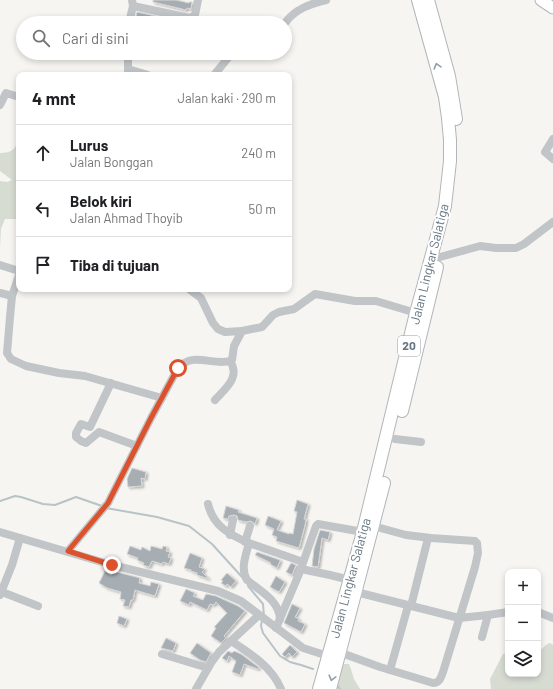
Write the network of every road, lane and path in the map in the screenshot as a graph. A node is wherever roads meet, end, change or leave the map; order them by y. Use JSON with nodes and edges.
{"nodes":[{"id":1,"x":198,"y":0,"type":"edge"},
{"id":2,"x":326,"y":0,"type":"edge"},
{"id":3,"x":418,"y":0,"type":"edge"},
{"id":4,"x":428,"y":0,"type":"edge"},
{"id":5,"x":541,"y":0,"type":"edge"},
{"id":6,"x":132,"y":3,"type":"edge"},
{"id":7,"x":553,"y":8,"type":"edge"},
{"id":8,"x":130,"y":16,"type":"edge"},
{"id":9,"x":182,"y":16,"type":"edge"},
{"id":10,"x":195,"y":16,"type":"edge"},
{"id":11,"x":291,"y":16,"type":"edge"},
{"id":12,"x":128,"y":60,"type":"edge"},
{"id":13,"x":226,"y":60,"type":"edge"},
{"id":14,"x":128,"y":72,"type":"edge"},
{"id":15,"x":216,"y":72,"type":"edge"},
{"id":16,"x":3,"y":92,"type":"edge"},
{"id":17,"x":16,"y":96,"type":"edge"},
{"id":18,"x":0,"y":105,"type":"edge"},
{"id":19,"x":553,"y":139,"type":"edge"},
{"id":20,"x":553,"y":160,"type":"edge"},
{"id":21,"x":553,"y":222,"type":"edge"},
{"id":22,"x":440,"y":256,"type":"junction"},
{"id":23,"x":0,"y":265,"type":"edge"},
{"id":24,"x":16,"y":270,"type":"edge"},
{"id":25,"x":16,"y":284,"type":"edge"},
{"id":26,"x":429,"y":284,"type":"junction"},
{"id":27,"x":193,"y":292,"type":"edge"},
{"id":28,"x":0,"y":293,"type":"edge"},
{"id":29,"x":12,"y":296,"type":"junction"},
{"id":30,"x":416,"y":314,"type":"junction"},
{"id":31,"x":242,"y":331,"type":"junction"},
{"id":32,"x":0,"y":356,"type":"edge"},
{"id":33,"x":12,"y":359,"type":"junction"},
{"id":34,"x":230,"y":361,"type":"junction"},
{"id":35,"x":111,"y":383,"type":"junction"},
{"id":36,"x":162,"y":398,"type":"junction"},
{"id":37,"x":215,"y":400,"type":"dead end"},
{"id":38,"x":90,"y":427,"type":"junction"},
{"id":39,"x":99,"y":432,"type":"junction"},
{"id":40,"x":395,"y":439,"type":"junction"},
{"id":41,"x":421,"y":442,"type":"dead end"},
{"id":42,"x":137,"y":446,"type":"junction"},
{"id":43,"x":208,"y":504,"type":"dead end"},
{"id":44,"x":233,"y":520,"type":"dead end"},
{"id":45,"x":250,"y":526,"type":"dead end"},
{"id":46,"x":368,"y":529,"type":"junction"},
{"id":47,"x":0,"y":532,"type":"edge"},
{"id":48,"x":230,"y":534,"type":"junction"},
{"id":49,"x":20,"y":538,"type":"junction"},
{"id":50,"x":428,"y":538,"type":"junction"},
{"id":51,"x":247,"y":543,"type":"junction"},
{"id":52,"x":68,"y":551,"type":"junction"},
{"id":53,"x":302,"y":566,"type":"junction"},
{"id":54,"x":350,"y":580,"type":"junction"},
{"id":55,"x":356,"y":592,"type":"junction"},
{"id":56,"x":1,"y":593,"type":"edge"},
{"id":57,"x":38,"y":606,"type":"dead end"},
{"id":58,"x":410,"y":606,"type":"junction"},
{"id":59,"x":505,"y":612,"type":"edge"},
{"id":60,"x":541,"y":613,"type":"edge"},
{"id":61,"x":488,"y":615,"type":"junction"},
{"id":62,"x":262,"y":617,"type":"junction"},
{"id":63,"x":459,"y":618,"type":"junction"},
{"id":64,"x":553,"y":618,"type":"edge"},
{"id":65,"x":280,"y":619,"type":"junction"},
{"id":66,"x":276,"y":628,"type":"junction"},
{"id":67,"x":482,"y":637,"type":"dead end"},
{"id":68,"x":231,"y":641,"type":"junction"},
{"id":69,"x":333,"y":652,"type":"junction"},
{"id":70,"x":162,"y":654,"type":"dead end"},
{"id":71,"x":208,"y":668,"type":"junction"},
{"id":72,"x":390,"y":670,"type":"junction"},
{"id":73,"x":196,"y":689,"type":"edge"},
{"id":74,"x":281,"y":689,"type":"edge"},
{"id":75,"x":319,"y":689,"type":"edge"},
{"id":76,"x":330,"y":689,"type":"edge"}],
"edges":[{"from":1,"to":10,"type":"street"},
{"from":2,"to":11,"type":"street"},
{"from":26,"to":3,"type":"highway","name":"Jalan Lingkar Salatiga","number":"20","one_way":true},
{"from":4,"to":22,"type":"highway","name":"Jalan Lingkar Salatiga","number":"20"},
{"from":5,"to":7,"type":"main road"},
{"from":6,"to":8,"type":"street"},
{"from":6,"to":9,"type":"street"},
{"from":12,"to":14,"type":"street"},
{"from":13,"to":15,"type":"street"},
{"from":16,"to":17,"type":"street"},
{"from":16,"to":18,"type":"street"},
{"from":19,"to":20,"type":"street"},
{"from":21,"to":22,"type":"street"},
{"from":22,"to":26,"type":"highway","name":"Jalan Lingkar Salatiga","number":"20"},
{"from":23,"to":24,"type":"street"},
{"from":25,"to":29,"type":"street"},
{"from":26,"to":30,"type":"highway","name":"Jalan Lingkar Salatiga","number":"20"},
{"from":26,"to":40,"type":"highway","name":"Jalan Lingkar Salatiga","number":"20"},
{"from":27,"to":31,"type":"street"},
{"from":28,"to":29,"type":"street"},
{"from":29,"to":33,"type":"street"},
{"from":30,"to":31,"type":"street"},
{"from":30,"to":46,"type":"highway","name":"Jalan Lingkar Salatiga","number":"20"},
{"from":31,"to":34,"type":"street"},
{"from":32,"to":33,"type":"street"},
{"from":33,"to":35,"type":"street"},
{"from":34,"to":36,"type":"street"},
{"from":34,"to":37,"type":"street"},
{"from":35,"to":36,"type":"street"},
{"from":35,"to":38,"type":"street"},
{"from":36,"to":42,"type":"street"},
{"from":38,"to":39,"type":"street"},
{"from":38,"to":39,"type":"street"},
{"from":39,"to":42,"type":"street"},
{"from":40,"to":41,"type":"street"},
{"from":40,"to":46,"type":"highway","name":"Jalan Lingkar Salatiga","number":"20"},
{"from":42,"to":52,"type":"street"},
{"from":43,"to":48,"type":"street"},
{"from":44,"to":48,"type":"street"},
{"from":45,"to":51,"type":"street"},
{"from":46,"to":50,"type":"street"},
{"from":46,"to":53,"type":"street"},
{"from":46,"to":54,"type":"highway","name":"Jalan Lingkar Salatiga","number":"20"},
{"from":46,"to":55,"type":"highway","name":"Jalan Lingkar Salatiga","number":"20"},
{"from":47,"to":49,"type":"street"},
{"from":48,"to":51,"type":"street"},
{"from":49,"to":52,"type":"street"},
{"from":49,"to":56,"type":"street"},
{"from":50,"to":58,"type":"street"},
{"from":50,"to":63,"type":"street"},
{"from":51,"to":53,"type":"street"},
{"from":51,"to":65,"type":"street"},
{"from":52,"to":62,"type":"street"},
{"from":53,"to":54,"type":"street"},
{"from":53,"to":65,"type":"street"},
{"from":54,"to":69,"type":"highway","name":"Jalan Lingkar Salatiga","number":"20"},
{"from":55,"to":58,"type":"street"},
{"from":55,"to":69,"type":"highway","name":"Jalan Lingkar Salatiga","number":"20"},
{"from":56,"to":57,"type":"street"},
{"from":58,"to":63,"type":"street"},
{"from":58,"to":72,"type":"street"},
{"from":59,"to":61,"type":"street"},
{"from":60,"to":64,"type":"street"},
{"from":61,"to":63,"type":"street"},
{"from":61,"to":67,"type":"street"},
{"from":62,"to":66,"type":"street"},
{"from":62,"to":68,"type":"street"},
{"from":63,"to":72,"type":"street"},
{"from":65,"to":66,"type":"street"},
{"from":66,"to":69,"type":"street"},
{"from":68,"to":71,"type":"street"},
{"from":68,"to":74,"type":"street"},
{"from":69,"to":72,"type":"street"},
{"from":69,"to":75,"type":"highway","name":"Jalan Lingkar Salatiga","number":"20"},
{"from":69,"to":76,"type":"highway","name":"Jalan Lingkar Salatiga","number":"20","one_way":true},
{"from":70,"to":71,"type":"street"},
{"from":71,"to":73,"type":"street"}]}
